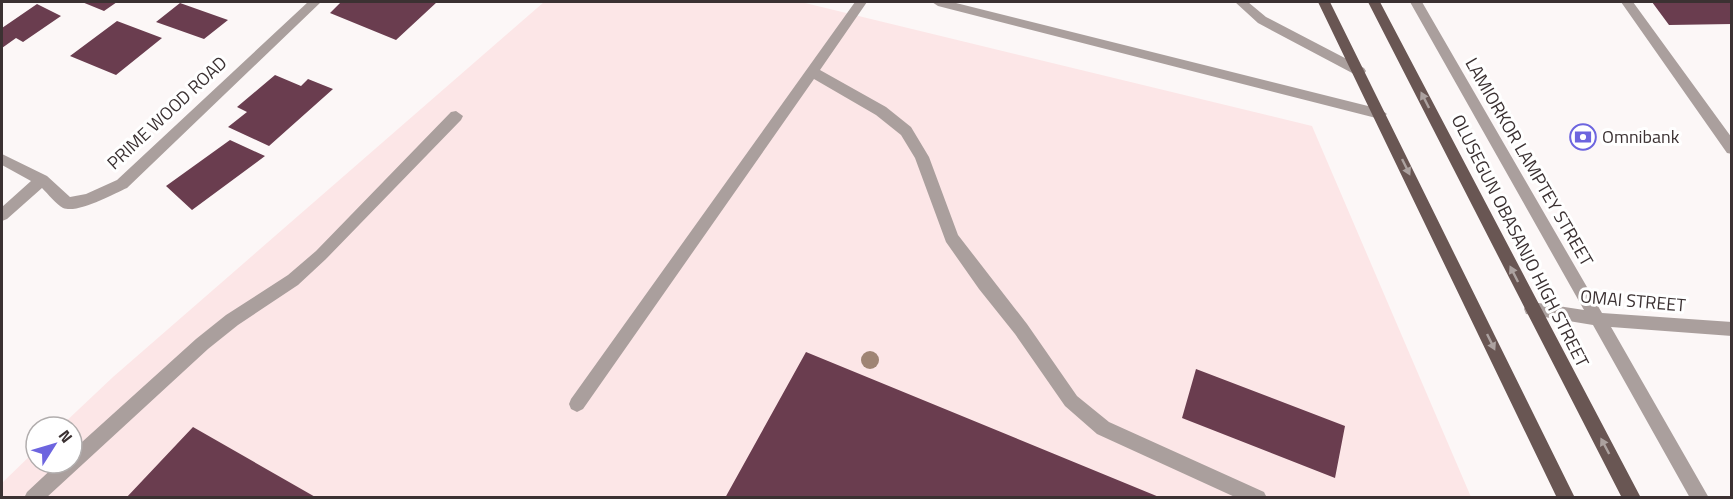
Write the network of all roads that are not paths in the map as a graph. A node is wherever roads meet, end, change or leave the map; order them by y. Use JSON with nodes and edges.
{"nodes":[{"id":1,"x":315,"y":2,"type":"edge"},
{"id":2,"x":861,"y":2,"type":"edge"},
{"id":3,"x":938,"y":2,"type":"edge"},
{"id":4,"x":1241,"y":2,"type":"edge"},
{"id":5,"x":1324,"y":2,"type":"edge"},
{"id":6,"x":1374,"y":2,"type":"edge"},
{"id":7,"x":1416,"y":2,"type":"edge"},
{"id":8,"x":1627,"y":2,"type":"edge"},
{"id":9,"x":1359,"y":71,"type":"junction"},
{"id":10,"x":812,"y":72,"type":"junction"},
{"id":11,"x":1380,"y":114,"type":"junction"},
{"id":12,"x":456,"y":116,"type":"dead end"},
{"id":13,"x":1731,"y":149,"type":"edge"},
{"id":14,"x":2,"y":159,"type":"edge"},
{"id":15,"x":42,"y":180,"type":"junction"},
{"id":16,"x":2,"y":215,"type":"edge"},
{"id":17,"x":1532,"y":309,"type":"junction"},
{"id":18,"x":1596,"y":319,"type":"junction"},
{"id":19,"x":1731,"y":329,"type":"edge"},
{"id":20,"x":577,"y":405,"type":"dead end"},
{"id":21,"x":84,"y":450,"type":"edge"},
{"id":22,"x":57,"y":475,"type":"edge"},
{"id":23,"x":33,"y":498,"type":"edge"},
{"id":24,"x":1258,"y":498,"type":"edge"},
{"id":25,"x":1566,"y":498,"type":"edge"},
{"id":26,"x":1632,"y":498,"type":"edge"},
{"id":27,"x":1700,"y":498,"type":"edge"}],
"edges":[{"from":1,"to":15,"type":"street","name":"PRIME WOOD ROAD"},
{"from":2,"to":10,"type":"street"},
{"from":3,"to":11,"type":"street"},
{"from":4,"to":9,"type":"street"},
{"from":5,"to":9,"type":"main road"},
{"from":17,"to":6,"type":"main road","name":"OLUSEGUN OBASANJO HIGH STREET","one_way":true},
{"from":7,"to":18,"type":"street","name":"LAMIORKOR LAMPTEY STREET"},
{"from":8,"to":13,"type":"street"},
{"from":9,"to":11,"type":"main road"},
{"from":10,"to":20,"type":"street"},
{"from":10,"to":24,"type":"street"},
{"from":11,"to":25,"type":"main road","one_way":true},
{"from":12,"to":21,"type":"street"},
{"from":14,"to":15,"type":"street","name":"PRIME WOOD ROAD"},
{"from":15,"to":16,"type":"street"},
{"from":17,"to":18,"type":"street","name":"OMAI STREET"},
{"from":26,"to":17,"type":"main road","name":"OLUSEGUN OBASANJO HIGH STREET","one_way":true},
{"from":18,"to":19,"type":"street","name":"OMAI STREET"},
{"from":18,"to":27,"type":"street","name":"LAMIORKOR LAMPTEY STREET"},
{"from":22,"to":23,"type":"street"}]}
